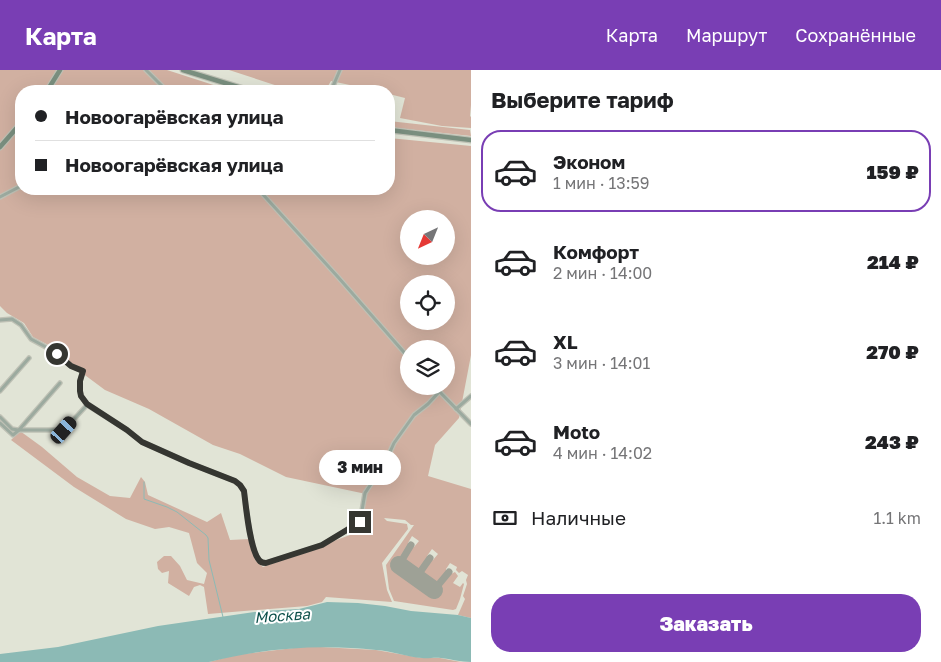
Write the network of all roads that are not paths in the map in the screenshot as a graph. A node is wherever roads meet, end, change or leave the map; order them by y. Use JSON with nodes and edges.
{"nodes":[{"id":1,"x":60,"y":70,"type":"edge"},
{"id":2,"x":146,"y":70,"type":"edge"},
{"id":3,"x":183,"y":70,"type":"edge"},
{"id":4,"x":340,"y":70,"type":"edge"},
{"id":5,"x":194,"y":72,"type":"edge"},
{"id":6,"x":51,"y":85,"type":"edge"},
{"id":7,"x":161,"y":85,"type":"edge"},
{"id":8,"x":233,"y":85,"type":"edge"},
{"id":9,"x":334,"y":85,"type":"edge"},
{"id":10,"x":15,"y":130,"type":"edge"},
{"id":11,"x":395,"y":131,"type":"edge"},
{"id":12,"x":471,"y":140,"type":"edge"},
{"id":13,"x":0,"y":147,"type":"edge"},
{"id":14,"x":15,"y":189,"type":"edge"},
{"id":15,"x":263,"y":195,"type":"edge"},
{"id":16,"x":0,"y":197,"type":"edge"},
{"id":17,"x":0,"y":320,"type":"edge"},
{"id":18,"x":400,"y":348,"type":"edge"},
{"id":19,"x":29,"y":358,"type":"dead end"},
{"id":20,"x":60,"y":383,"type":"dead end"},
{"id":21,"x":0,"y":391,"type":"edge"},
{"id":22,"x":436,"y":395,"type":"edge"},
{"id":23,"x":442,"y":395,"type":"edge"},
{"id":24,"x":471,"y":396,"type":"edge"},
{"id":25,"x":87,"y":404,"type":"junction"},
{"id":26,"x":456,"y":409,"type":"junction"},
{"id":27,"x":0,"y":417,"type":"edge"},
{"id":28,"x":0,"y":423,"type":"edge"},
{"id":29,"x":471,"y":424,"type":"edge"},
{"id":30,"x":19,"y":430,"type":"junction"}],
"edges":[{"from":1,"to":6,"type":"main road"},
{"from":2,"to":7,"type":"street"},
{"from":3,"to":5,"type":"main road"},
{"from":4,"to":9,"type":"street"},
{"from":5,"to":8,"type":"main road"},
{"from":10,"to":13,"type":"main road"},
{"from":11,"to":12,"type":"main road"},
{"from":14,"to":16,"type":"street"},
{"from":15,"to":18,"type":"street"},
{"from":17,"to":25,"type":"street"},
{"from":19,"to":21,"type":"street"},
{"from":20,"to":30,"type":"street"},
{"from":22,"to":25,"type":"street"},
{"from":23,"to":26,"type":"street"},
{"from":24,"to":26,"type":"street"},
{"from":25,"to":30,"type":"street"},
{"from":26,"to":29,"type":"street"},
{"from":27,"to":30,"type":"street"},
{"from":28,"to":30,"type":"street"}]}
